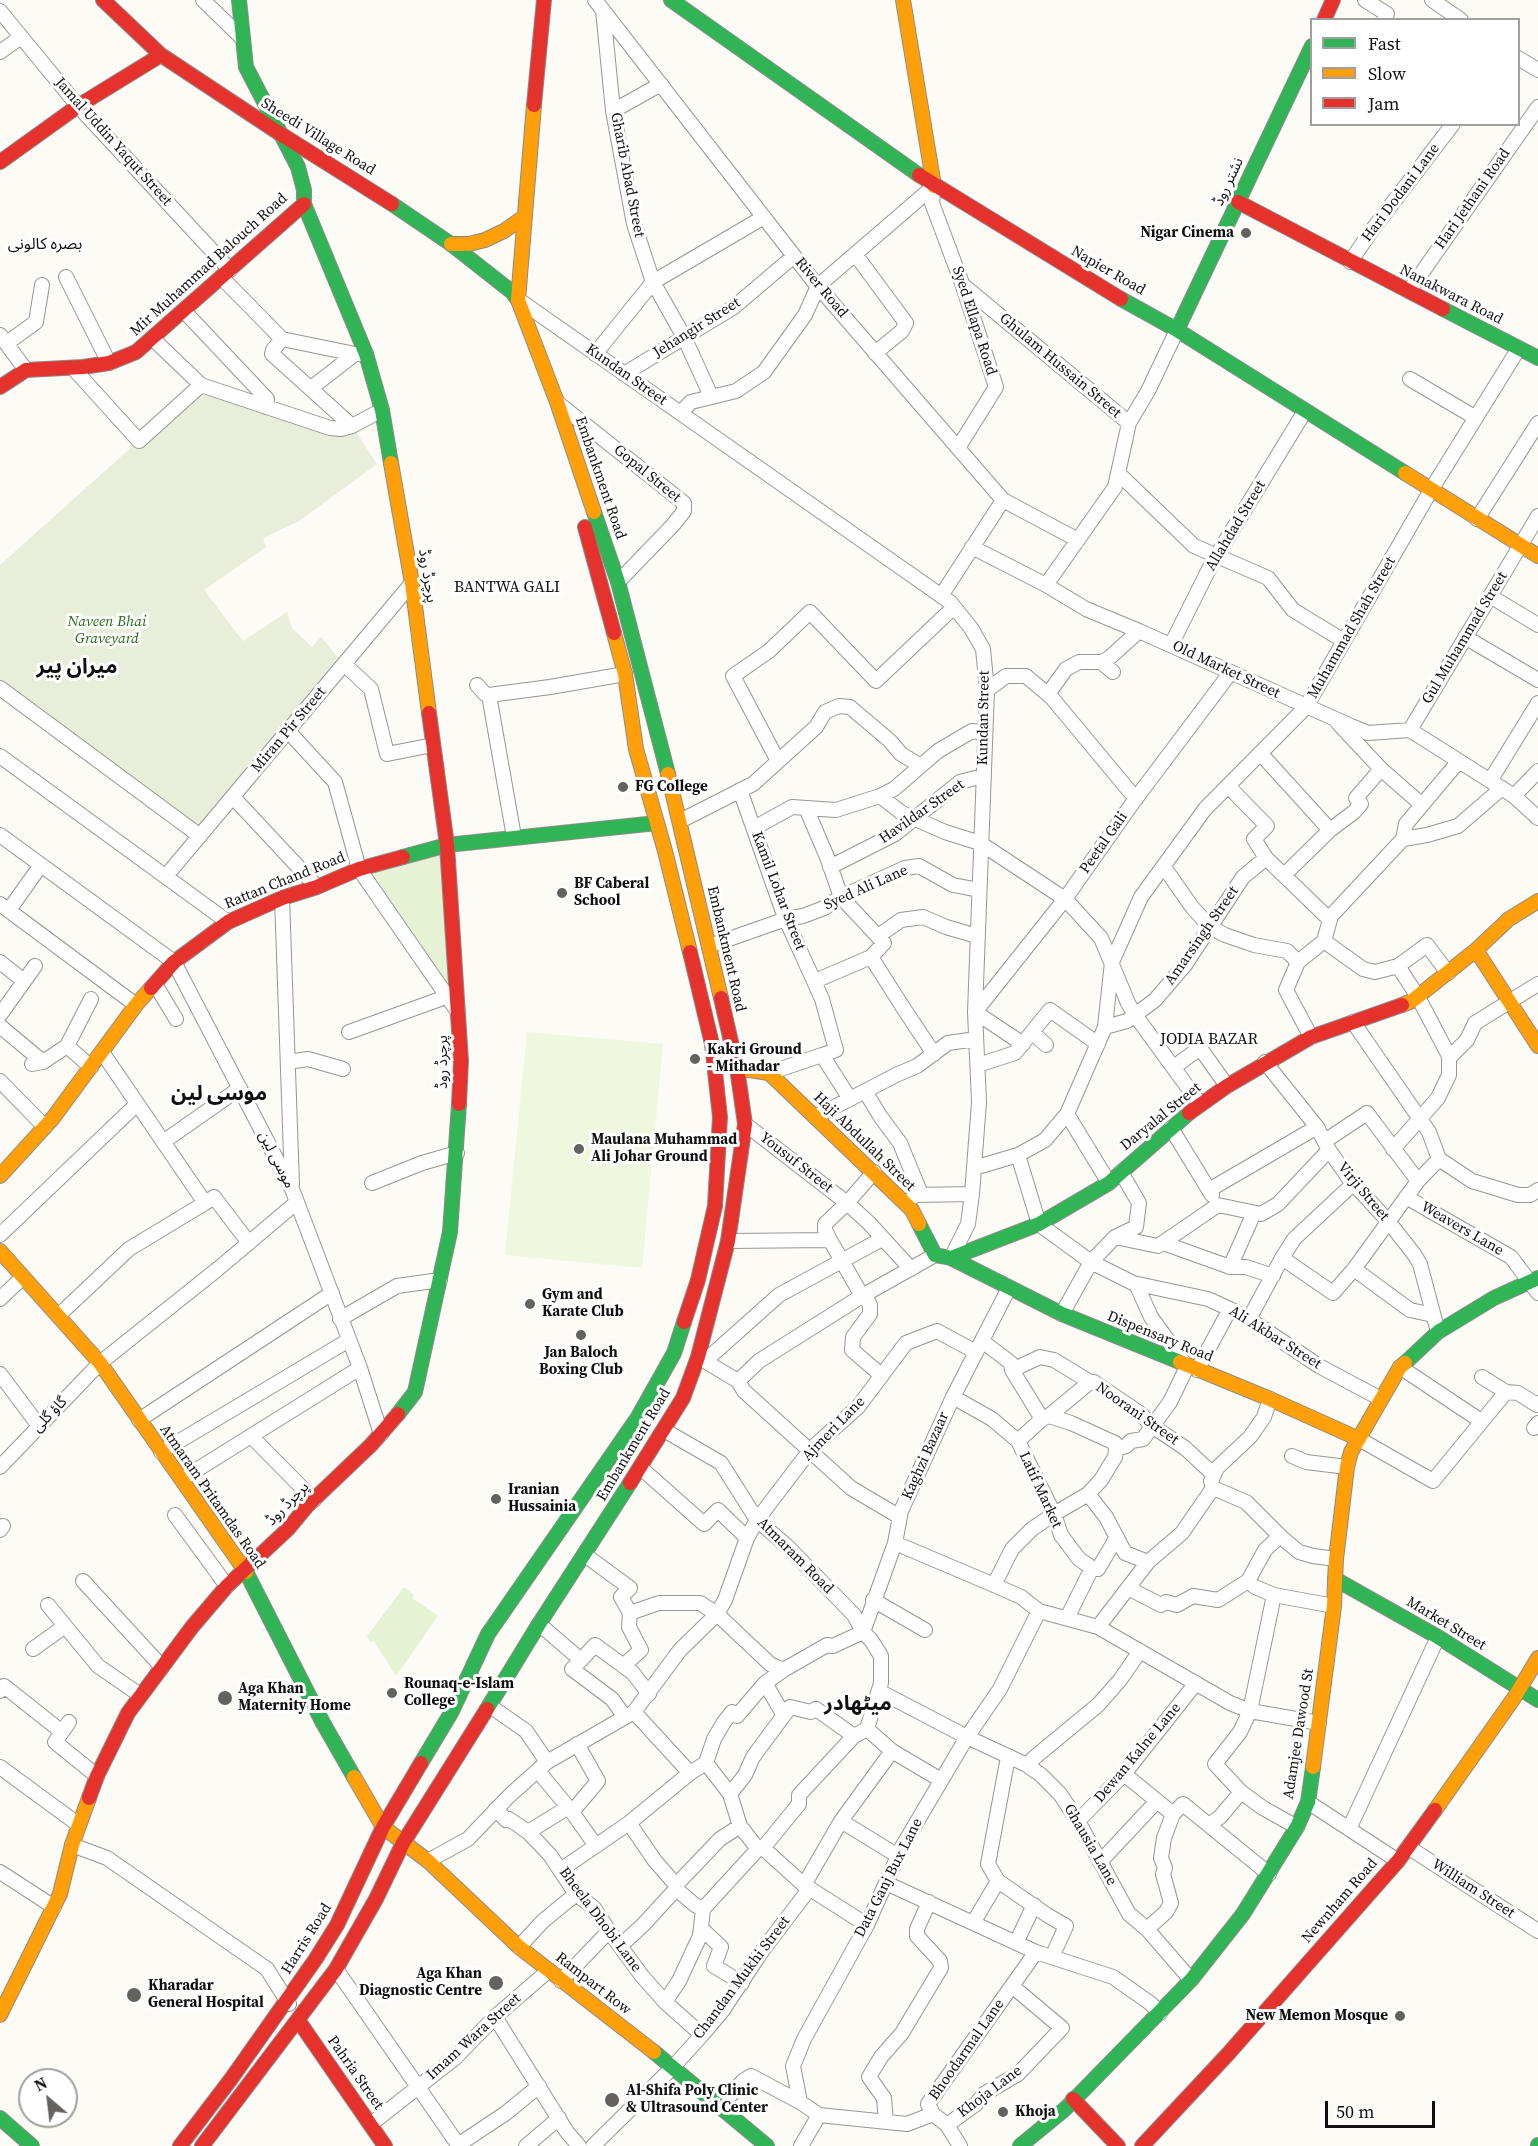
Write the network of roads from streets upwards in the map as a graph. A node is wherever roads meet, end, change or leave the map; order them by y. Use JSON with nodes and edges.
{"nodes":[{"id":1,"x":103,"y":0,"type":"edge"},
{"id":2,"x":203,"y":0,"type":"edge"},
{"id":3,"x":239,"y":0,"type":"edge"},
{"id":4,"x":544,"y":0,"type":"edge"},
{"id":5,"x":671,"y":0,"type":"edge"},
{"id":6,"x":693,"y":0,"type":"edge"},
{"id":7,"x":903,"y":0,"type":"edge"},
{"id":8,"x":1333,"y":0,"type":"edge"},
{"id":9,"x":1365,"y":0,"type":"edge"},
{"id":10,"x":1432,"y":0,"type":"edge"},
{"id":11,"x":599,"y":5,"type":"edge"},
{"id":12,"x":0,"y":11,"type":"edge"},
{"id":13,"x":699,"y":18,"type":"junction"},
{"id":14,"x":1325,"y":18,"type":"edge"},
{"id":15,"x":1385,"y":18,"type":"edge"},
{"id":16,"x":1458,"y":18,"type":"edge"},
{"id":17,"x":21,"y":36,"type":"junction"},
{"id":18,"x":242,"y":37,"type":"junction"},
{"id":19,"x":1310,"y":48,"type":"edge"},
{"id":20,"x":0,"y":52,"type":"edge"},
{"id":21,"x":161,"y":55,"type":"junction"},
{"id":22,"x":1520,"y":59,"type":"edge"},
{"id":23,"x":1538,"y":70,"type":"edge"},
{"id":24,"x":661,"y":84,"type":"junction"},
{"id":25,"x":78,"y":106,"type":"junction"},
{"id":26,"x":1538,"y":107,"type":"edge"},
{"id":27,"x":614,"y":111,"type":"junction"},
{"id":28,"x":1451,"y":126,"type":"edge"},
{"id":29,"x":279,"y":133,"type":"junction"},
{"id":30,"x":1,"y":158,"type":"edge"},
{"id":31,"x":934,"y":186,"type":"junction"},
{"id":32,"x":1238,"y":202,"type":"junction"},
{"id":33,"x":304,"y":204,"type":"junction"},
{"id":34,"x":524,"y":217,"type":"junction"},
{"id":35,"x":764,"y":217,"type":"junction"},
{"id":36,"x":451,"y":244,"type":"junction"},
{"id":37,"x":855,"y":254,"type":"junction"},
{"id":38,"x":794,"y":256,"type":"junction"},
{"id":39,"x":1350,"y":262,"type":"junction"},
{"id":40,"x":226,"y":274,"type":"junction"},
{"id":41,"x":66,"y":277,"type":"dead end"},
{"id":42,"x":653,"y":282,"type":"junction"},
{"id":43,"x":42,"y":285,"type":"dead end"},
{"id":44,"x":818,"y":286,"type":"junction"},
{"id":45,"x":963,"y":286,"type":"junction"},
{"id":46,"x":1409,"y":291,"type":"junction"},
{"id":47,"x":515,"y":296,"type":"junction"},
{"id":48,"x":184,"y":311,"type":"junction"},
{"id":49,"x":1177,"y":330,"type":"junction"},
{"id":50,"x":152,"y":338,"type":"junction"},
{"id":51,"x":684,"y":338,"type":"junction"},
{"id":52,"x":4,"y":339,"type":"edge"},
{"id":53,"x":282,"y":339,"type":"junction"},
{"id":54,"x":1519,"y":348,"type":"junction"},
{"id":55,"x":875,"y":353,"type":"junction"},
{"id":56,"x":360,"y":354,"type":"junction"},
{"id":57,"x":595,"y":354,"type":"junction"},
{"id":58,"x":1537,"y":356,"type":"edge"},
{"id":59,"x":109,"y":363,"type":"junction"},
{"id":60,"x":73,"y":368,"type":"junction"},
{"id":61,"x":27,"y":370,"type":"junction"},
{"id":62,"x":624,"y":374,"type":"junction"},
{"id":63,"x":1410,"y":379,"type":"dead end"},
{"id":64,"x":201,"y":385,"type":"junction"},
{"id":65,"x":0,"y":387,"type":"edge"},
{"id":66,"x":311,"y":388,"type":"junction"},
{"id":67,"x":711,"y":396,"type":"junction"},
{"id":68,"x":557,"y":402,"type":"junction"},
{"id":69,"x":266,"y":407,"type":"junction"},
{"id":70,"x":382,"y":410,"type":"junction"},
{"id":71,"x":1305,"y":411,"type":"junction"},
{"id":72,"x":680,"y":413,"type":"junction"},
{"id":73,"x":1476,"y":418,"type":"junction"},
{"id":74,"x":1129,"y":423,"type":"junction"},
{"id":75,"x":1538,"y":423,"type":"edge"},
{"id":76,"x":352,"y":426,"type":"junction"},
{"id":77,"x":958,"y":448,"type":"junction"},
{"id":78,"x":1118,"y":473,"type":"junction"},
{"id":79,"x":1431,"y":490,"type":"junction"},
{"id":80,"x":1003,"y":500,"type":"junction"},
{"id":81,"x":1538,"y":516,"type":"edge"},
{"id":82,"x":1477,"y":519,"type":"junction"},
{"id":83,"x":1078,"y":540,"type":"junction"},
{"id":84,"x":1520,"y":545,"type":"junction"},
{"id":85,"x":972,"y":547,"type":"junction"},
{"id":86,"x":1538,"y":556,"type":"edge"},
{"id":87,"x":1218,"y":557,"type":"junction"},
{"id":88,"x":618,"y":582,"type":"junction"},
{"id":89,"x":412,"y":584,"type":"junction"},
{"id":90,"x":1046,"y":585,"type":"junction"},
{"id":91,"x":941,"y":596,"type":"junction"},
{"id":92,"x":1490,"y":596,"type":"junction"},
{"id":93,"x":954,"y":607,"type":"junction"},
{"id":94,"x":1538,"y":625,"type":"edge"},
{"id":95,"x":1139,"y":631,"type":"junction"},
{"id":96,"x":1465,"y":638,"type":"junction"},
{"id":97,"x":1344,"y":641,"type":"junction"},
{"id":98,"x":1171,"y":645,"type":"junction"},
{"id":99,"x":1101,"y":662,"type":"junction"},
{"id":100,"x":344,"y":664,"type":"junction"},
{"id":101,"x":1113,"y":672,"type":"dead end"},
{"id":102,"x":1231,"y":672,"type":"junction"},
{"id":103,"x":625,"y":674,"type":"junction"},
{"id":104,"x":1538,"y":680,"type":"edge"},
{"id":105,"x":477,"y":685,"type":"dead end"},
{"id":106,"x":0,"y":688,"type":"edge"},
{"id":107,"x":987,"y":690,"type":"junction"},
{"id":108,"x":1048,"y":694,"type":"junction"},
{"id":109,"x":489,"y":695,"type":"junction"},
{"id":110,"x":1538,"y":703,"type":"edge"},
{"id":111,"x":1306,"y":708,"type":"junction"},
{"id":112,"x":1335,"y":720,"type":"junction"},
{"id":113,"x":1410,"y":730,"type":"junction"},
{"id":114,"x":288,"y":731,"type":"junction"},
{"id":115,"x":985,"y":733,"type":"junction"},
{"id":116,"x":433,"y":746,"type":"junction"},
{"id":117,"x":1260,"y":753,"type":"junction"},
{"id":118,"x":0,"y":756,"type":"edge"},
{"id":119,"x":778,"y":761,"type":"junction"},
{"id":120,"x":1459,"y":761,"type":"junction"},
{"id":121,"x":921,"y":766,"type":"junction"},
{"id":122,"x":1381,"y":769,"type":"junction"},
{"id":123,"x":1538,"y":771,"type":"edge"},
{"id":124,"x":983,"y":776,"type":"junction"},
{"id":125,"x":1496,"y":785,"type":"junction"},
{"id":126,"x":1228,"y":786,"type":"junction"},
{"id":127,"x":740,"y":790,"type":"junction"},
{"id":128,"x":880,"y":796,"type":"junction"},
{"id":129,"x":1514,"y":796,"type":"junction"},
{"id":130,"x":233,"y":797,"type":"junction"},
{"id":131,"x":1136,"y":799,"type":"junction"},
{"id":132,"x":1421,"y":804,"type":"junction"},
{"id":133,"x":806,"y":808,"type":"junction"},
{"id":134,"x":914,"y":819,"type":"junction"},
{"id":135,"x":1538,"y":819,"type":"edge"},
{"id":136,"x":680,"y":821,"type":"junction"},
{"id":137,"x":657,"y":823,"type":"junction"},
{"id":138,"x":754,"y":828,"type":"junction"},
{"id":139,"x":1330,"y":830,"type":"junction"},
{"id":140,"x":0,"y":835,"type":"edge"},
{"id":141,"x":200,"y":836,"type":"junction"},
{"id":142,"x":514,"y":837,"type":"junction"},
{"id":143,"x":1403,"y":839,"type":"junction"},
{"id":144,"x":980,"y":843,"type":"junction"},
{"id":145,"x":447,"y":845,"type":"junction"},
{"id":146,"x":1266,"y":858,"type":"junction"},
{"id":147,"x":41,"y":865,"type":"junction"},
{"id":148,"x":830,"y":867,"type":"junction"},
{"id":149,"x":1164,"y":867,"type":"junction"},
{"id":150,"x":359,"y":869,"type":"junction"},
{"id":151,"x":1284,"y":875,"type":"junction"},
{"id":152,"x":166,"y":876,"type":"junction"},
{"id":153,"x":316,"y":887,"type":"junction"},
{"id":154,"x":979,"y":890,"type":"junction"},
{"id":155,"x":841,"y":897,"type":"junction"},
{"id":156,"x":282,"y":898,"type":"junction"},
{"id":157,"x":1065,"y":899,"type":"junction"},
{"id":158,"x":1538,"y":901,"type":"edge"},
{"id":159,"x":4,"y":907,"type":"edge"},
{"id":160,"x":786,"y":919,"type":"junction"},
{"id":161,"x":1330,"y":920,"type":"junction"},
{"id":162,"x":228,"y":922,"type":"junction"},
{"id":163,"x":1210,"y":927,"type":"junction"},
{"id":164,"x":878,"y":936,"type":"junction"},
{"id":165,"x":977,"y":936,"type":"junction"},
{"id":166,"x":1324,"y":941,"type":"junction"},
{"id":167,"x":709,"y":946,"type":"junction"},
{"id":168,"x":1476,"y":950,"type":"junction"},
{"id":169,"x":871,"y":957,"type":"junction"},
{"id":170,"x":0,"y":962,"type":"edge"},
{"id":171,"x":174,"y":962,"type":"junction"},
{"id":172,"x":1112,"y":962,"type":"junction"},
{"id":173,"x":1298,"y":962,"type":"junction"},
{"id":174,"x":36,"y":966,"type":"dead end"},
{"id":175,"x":1398,"y":966,"type":"junction"},
{"id":176,"x":1448,"y":973,"type":"junction"},
{"id":177,"x":24,"y":981,"type":"junction"},
{"id":178,"x":155,"y":984,"type":"junction"},
{"id":179,"x":1538,"y":984,"type":"edge"},
{"id":180,"x":817,"y":985,"type":"junction"},
{"id":181,"x":446,"y":996,"type":"junction"},
{"id":182,"x":1418,"y":996,"type":"junction"},
{"id":183,"x":91,"y":999,"type":"dead end"},
{"id":184,"x":1510,"y":1001,"type":"junction"},
{"id":185,"x":136,"y":1005,"type":"junction"},
{"id":186,"x":458,"y":1012,"type":"junction"},
{"id":187,"x":975,"y":1012,"type":"junction"},
{"id":188,"x":0,"y":1015,"type":"edge"},
{"id":189,"x":1135,"y":1015,"type":"junction"},
{"id":190,"x":176,"y":1019,"type":"dead end"},
{"id":191,"x":1353,"y":1022,"type":"junction"},
{"id":192,"x":0,"y":1026,"type":"edge"},
{"id":193,"x":1105,"y":1027,"type":"junction"},
{"id":194,"x":349,"y":1032,"type":"dead end"},
{"id":195,"x":1032,"y":1032,"type":"junction"},
{"id":196,"x":1311,"y":1037,"type":"junction"},
{"id":197,"x":976,"y":1039,"type":"junction"},
{"id":198,"x":1023,"y":1044,"type":"junction"},
{"id":199,"x":1098,"y":1044,"type":"junction"},
{"id":200,"x":1046,"y":1045,"type":"dead end"},
{"id":201,"x":67,"y":1046,"type":"junction"},
{"id":202,"x":1538,"y":1046,"type":"edge"},
{"id":203,"x":102,"y":1052,"type":"junction"},
{"id":204,"x":934,"y":1054,"type":"junction"},
{"id":205,"x":822,"y":1055,"type":"junction"},
{"id":206,"x":1449,"y":1058,"type":"junction"},
{"id":207,"x":288,"y":1062,"type":"junction"},
{"id":208,"x":1265,"y":1062,"type":"junction"},
{"id":209,"x":978,"y":1065,"type":"junction"},
{"id":210,"x":91,"y":1067,"type":"junction"},
{"id":211,"x":1174,"y":1067,"type":"junction"},
{"id":212,"x":737,"y":1068,"type":"junction"},
{"id":213,"x":343,"y":1069,"type":"dead end"},
{"id":214,"x":769,"y":1073,"type":"junction"},
{"id":215,"x":0,"y":1081,"type":"edge"},
{"id":216,"x":1227,"y":1086,"type":"junction"},
{"id":217,"x":240,"y":1089,"type":"junction"},
{"id":218,"x":865,"y":1091,"type":"junction"},
{"id":219,"x":850,"y":1099,"type":"junction"},
{"id":220,"x":137,"y":1104,"type":"junction"},
{"id":221,"x":1200,"y":1104,"type":"junction"},
{"id":222,"x":1067,"y":1114,"type":"junction"},
{"id":223,"x":815,"y":1117,"type":"junction"},
{"id":224,"x":1421,"y":1120,"type":"junction"},
{"id":225,"x":744,"y":1124,"type":"junction"},
{"id":226,"x":45,"y":1127,"type":"junction"},
{"id":227,"x":1317,"y":1127,"type":"junction"},
{"id":228,"x":1172,"y":1128,"type":"junction"},
{"id":229,"x":163,"y":1142,"type":"junction"},
{"id":230,"x":1327,"y":1145,"type":"junction"},
{"id":231,"x":1394,"y":1149,"type":"junction"},
{"id":232,"x":457,"y":1153,"type":"junction"},
{"id":233,"x":1018,"y":1155,"type":"junction"},
{"id":234,"x":1439,"y":1159,"type":"junction"},
{"id":235,"x":974,"y":1168,"type":"junction"},
{"id":236,"x":874,"y":1172,"type":"junction"},
{"id":237,"x":1121,"y":1172,"type":"junction"},
{"id":238,"x":0,"y":1176,"type":"edge"},
{"id":239,"x":1418,"y":1181,"type":"junction"},
{"id":240,"x":372,"y":1183,"type":"dead end"},
{"id":241,"x":1109,"y":1183,"type":"junction"},
{"id":242,"x":1354,"y":1183,"type":"junction"},
{"id":243,"x":1209,"y":1190,"type":"junction"},
{"id":244,"x":1538,"y":1190,"type":"edge"},
{"id":245,"x":921,"y":1194,"type":"junction"},
{"id":246,"x":972,"y":1194,"type":"junction"},
{"id":247,"x":294,"y":1195,"type":"junction"},
{"id":248,"x":1406,"y":1197,"type":"junction"},
{"id":249,"x":205,"y":1203,"type":"junction"},
{"id":250,"x":847,"y":1203,"type":"junction"},
{"id":251,"x":904,"y":1204,"type":"junction"},
{"id":252,"x":1218,"y":1205,"type":"junction"},
{"id":253,"x":1254,"y":1213,"type":"junction"},
{"id":254,"x":1388,"y":1221,"type":"junction"},
{"id":255,"x":1040,"y":1224,"type":"junction"},
{"id":256,"x":0,"y":1235,"type":"edge"},
{"id":257,"x":1115,"y":1237,"type":"junction"},
{"id":258,"x":882,"y":1239,"type":"junction"},
{"id":259,"x":830,"y":1240,"type":"junction"},
{"id":260,"x":729,"y":1241,"type":"junction"},
{"id":261,"x":249,"y":1243,"type":"junction"},
{"id":262,"x":1163,"y":1243,"type":"junction"},
{"id":263,"x":0,"y":1251,"type":"edge"},
{"id":264,"x":935,"y":1255,"type":"junction"},
{"id":265,"x":951,"y":1258,"type":"junction"},
{"id":266,"x":1282,"y":1258,"type":"junction"},
{"id":267,"x":842,"y":1262,"type":"junction"},
{"id":268,"x":1091,"y":1262,"type":"junction"},
{"id":269,"x":1230,"y":1267,"type":"junction"},
{"id":270,"x":911,"y":1269,"type":"junction"},
{"id":271,"x":1354,"y":1269,"type":"junction"},
{"id":272,"x":1273,"y":1276,"type":"junction"},
{"id":273,"x":23,"y":1277,"type":"junction"},
{"id":274,"x":440,"y":1280,"type":"junction"},
{"id":275,"x":1136,"y":1284,"type":"junction"},
{"id":276,"x":1535,"y":1285,"type":"edge"},
{"id":277,"x":1009,"y":1288,"type":"junction"},
{"id":278,"x":332,"y":1293,"type":"junction"},
{"id":279,"x":863,"y":1296,"type":"junction"},
{"id":280,"x":0,"y":1299,"type":"edge"},
{"id":281,"x":1230,"y":1309,"type":"junction"},
{"id":282,"x":1062,"y":1314,"type":"junction"},
{"id":283,"x":1433,"y":1315,"type":"junction"},
{"id":284,"x":58,"y":1316,"type":"junction"},
{"id":285,"x":340,"y":1319,"type":"junction"},
{"id":286,"x":1250,"y":1319,"type":"junction"},
{"id":287,"x":1438,"y":1332,"type":"junction"},
{"id":288,"x":349,"y":1340,"type":"junction"},
{"id":289,"x":979,"y":1347,"type":"junction"},
{"id":290,"x":702,"y":1359,"type":"junction"},
{"id":291,"x":100,"y":1363,"type":"junction"},
{"id":292,"x":1400,"y":1367,"type":"junction"},
{"id":293,"x":360,"y":1368,"type":"junction"},
{"id":294,"x":1192,"y":1369,"type":"junction"},
{"id":295,"x":1012,"y":1370,"type":"junction"},
{"id":296,"x":0,"y":1374,"type":"edge"},
{"id":297,"x":881,"y":1375,"type":"junction"},
{"id":298,"x":1482,"y":1377,"type":"dead end"},
{"id":299,"x":738,"y":1381,"type":"junction"},
{"id":300,"x":1090,"y":1382,"type":"junction"},
{"id":301,"x":1506,"y":1392,"type":"junction"},
{"id":302,"x":953,"y":1397,"type":"junction"},
{"id":303,"x":1270,"y":1399,"type":"junction"},
{"id":304,"x":1381,"y":1399,"type":"junction"},
{"id":305,"x":1538,"y":1404,"type":"edge"},
{"id":306,"x":1045,"y":1417,"type":"junction"},
{"id":307,"x":139,"y":1420,"type":"junction"},
{"id":308,"x":1481,"y":1421,"type":"junction"},
{"id":309,"x":39,"y":1426,"type":"junction"},
{"id":310,"x":1152,"y":1426,"type":"junction"},
{"id":311,"x":664,"y":1430,"type":"junction"},
{"id":312,"x":381,"y":1434,"type":"junction"},
{"id":313,"x":250,"y":1436,"type":"junction"},
{"id":314,"x":1359,"y":1439,"type":"junction"},
{"id":315,"x":1018,"y":1442,"type":"junction"},
{"id":316,"x":811,"y":1449,"type":"junction"},
{"id":317,"x":1116,"y":1449,"type":"junction"},
{"id":318,"x":161,"y":1452,"type":"junction"},
{"id":319,"x":1293,"y":1456,"type":"dead end"},
{"id":320,"x":0,"y":1467,"type":"edge"},
{"id":321,"x":1347,"y":1467,"type":"junction"},
{"id":322,"x":641,"y":1468,"type":"junction"},
{"id":323,"x":182,"y":1479,"type":"junction"},
{"id":324,"x":1213,"y":1481,"type":"junction"},
{"id":325,"x":1088,"y":1494,"type":"junction"},
{"id":326,"x":314,"y":1500,"type":"junction"},
{"id":327,"x":1054,"y":1514,"type":"junction"},
{"id":328,"x":175,"y":1515,"type":"dead end"},
{"id":329,"x":900,"y":1517,"type":"junction"},
{"id":330,"x":757,"y":1520,"type":"junction"},
{"id":331,"x":1280,"y":1536,"type":"junction"},
{"id":332,"x":1117,"y":1537,"type":"junction"},
{"id":333,"x":747,"y":1538,"type":"junction"},
{"id":334,"x":895,"y":1543,"type":"junction"},
{"id":335,"x":585,"y":1555,"type":"junction"},
{"id":336,"x":1336,"y":1559,"type":"junction"},
{"id":337,"x":1148,"y":1562,"type":"junction"},
{"id":338,"x":1092,"y":1568,"type":"junction"},
{"id":339,"x":245,"y":1569,"type":"junction"},
{"id":340,"x":1335,"y":1579,"type":"junction"},
{"id":341,"x":84,"y":1581,"type":"dead end"},
{"id":342,"x":1248,"y":1581,"type":"junction"},
{"id":343,"x":994,"y":1585,"type":"junction"},
{"id":344,"x":227,"y":1586,"type":"junction"},
{"id":345,"x":1128,"y":1588,"type":"junction"},
{"id":346,"x":1274,"y":1595,"type":"junction"},
{"id":347,"x":873,"y":1600,"type":"junction"},
{"id":348,"x":48,"y":1605,"type":"dead end"},
{"id":349,"x":1334,"y":1606,"type":"junction"},
{"id":350,"x":1039,"y":1611,"type":"junction"},
{"id":351,"x":630,"y":1613,"type":"junction"},
{"id":352,"x":717,"y":1614,"type":"junction"},
{"id":353,"x":1067,"y":1618,"type":"junction"},
{"id":354,"x":539,"y":1624,"type":"junction"},
{"id":355,"x":65,"y":1626,"type":"junction"},
{"id":356,"x":1098,"y":1627,"type":"junction"},
{"id":357,"x":925,"y":1630,"type":"dead end"},
{"id":358,"x":867,"y":1636,"type":"junction"},
{"id":359,"x":1438,"y":1637,"type":"junction"},
{"id":360,"x":33,"y":1649,"type":"dead end"},
{"id":361,"x":1140,"y":1651,"type":"junction"},
{"id":362,"x":1538,"y":1658,"type":"edge"},
{"id":363,"x":581,"y":1660,"type":"junction"},
{"id":364,"x":623,"y":1666,"type":"junction"},
{"id":365,"x":162,"y":1667,"type":"junction"},
{"id":366,"x":785,"y":1669,"type":"junction"},
{"id":367,"x":765,"y":1683,"type":"junction"},
{"id":368,"x":1196,"y":1683,"type":"junction"},
{"id":369,"x":1518,"y":1689,"type":"junction"},
{"id":370,"x":0,"y":1691,"type":"edge"},
{"id":371,"x":879,"y":1691,"type":"junction"},
{"id":372,"x":649,"y":1694,"type":"junction"},
{"id":373,"x":140,"y":1695,"type":"junction"},
{"id":374,"x":1538,"y":1700,"type":"edge"},
{"id":375,"x":490,"y":1706,"type":"junction"},
{"id":376,"x":1250,"y":1711,"type":"junction"},
{"id":377,"x":783,"y":1714,"type":"junction"},
{"id":378,"x":629,"y":1715,"type":"junction"},
{"id":379,"x":1319,"y":1723,"type":"junction"},
{"id":380,"x":867,"y":1729,"type":"junction"},
{"id":381,"x":854,"y":1736,"type":"junction"},
{"id":382,"x":967,"y":1737,"type":"junction"},
{"id":383,"x":577,"y":1744,"type":"junction"},
{"id":384,"x":892,"y":1751,"type":"junction"},
{"id":385,"x":1008,"y":1757,"type":"junction"},
{"id":386,"x":706,"y":1763,"type":"junction"},
{"id":387,"x":1027,"y":1765,"type":"junction"},
{"id":388,"x":542,"y":1766,"type":"junction"},
{"id":389,"x":0,"y":1767,"type":"edge"},
{"id":390,"x":690,"y":1773,"type":"junction"},
{"id":391,"x":1124,"y":1774,"type":"junction"},
{"id":392,"x":97,"y":1776,"type":"junction"},
{"id":393,"x":941,"y":1780,"type":"junction"},
{"id":394,"x":1241,"y":1792,"type":"junction"},
{"id":395,"x":730,"y":1794,"type":"junction"},
{"id":396,"x":1157,"y":1801,"type":"junction"},
{"id":397,"x":1308,"y":1802,"type":"junction"},
{"id":398,"x":496,"y":1809,"type":"junction"},
{"id":399,"x":569,"y":1810,"type":"junction"},
{"id":400,"x":1173,"y":1814,"type":"junction"},
{"id":401,"x":842,"y":1821,"type":"junction"},
{"id":402,"x":1078,"y":1821,"type":"junction"},
{"id":403,"x":628,"y":1823,"type":"junction"},
{"id":404,"x":79,"y":1825,"type":"junction"},
{"id":405,"x":1209,"y":1825,"type":"junction"},
{"id":406,"x":740,"y":1826,"type":"junction"},
{"id":407,"x":383,"y":1827,"type":"junction"},
{"id":408,"x":1297,"y":1827,"type":"junction"},
{"id":409,"x":1349,"y":1829,"type":"junction"},
{"id":410,"x":528,"y":1832,"type":"junction"},
{"id":411,"x":403,"y":1843,"type":"junction"},
{"id":412,"x":72,"y":1845,"type":"junction"},
{"id":413,"x":596,"y":1846,"type":"junction"},
{"id":414,"x":1408,"y":1847,"type":"junction"},
{"id":415,"x":760,"y":1848,"type":"junction"},
{"id":416,"x":898,"y":1856,"type":"junction"},
{"id":417,"x":1398,"y":1861,"type":"junction"},
{"id":418,"x":428,"y":1862,"type":"junction"},
{"id":419,"x":1100,"y":1862,"type":"junction"},
{"id":420,"x":562,"y":1869,"type":"junction"},
{"id":421,"x":0,"y":1872,"type":"edge"},
{"id":422,"x":1269,"y":1874,"type":"junction"},
{"id":423,"x":998,"y":1881,"type":"junction"},
{"id":424,"x":886,"y":1883,"type":"junction"},
{"id":425,"x":676,"y":1887,"type":"junction"},
{"id":426,"x":807,"y":1887,"type":"junction"},
{"id":427,"x":576,"y":1894,"type":"junction"},
{"id":428,"x":929,"y":1902,"type":"junction"},
{"id":429,"x":1034,"y":1905,"type":"junction"},
{"id":430,"x":54,"y":1907,"type":"junction"},
{"id":431,"x":703,"y":1909,"type":"junction"},
{"id":432,"x":973,"y":1923,"type":"junction"},
{"id":433,"x":867,"y":1925,"type":"junction"},
{"id":434,"x":702,"y":1929,"type":"junction"},
{"id":435,"x":1147,"y":1929,"type":"junction"},
{"id":436,"x":609,"y":1931,"type":"junction"},
{"id":437,"x":1538,"y":1931,"type":"edge"},
{"id":438,"x":1016,"y":1943,"type":"junction"},
{"id":439,"x":620,"y":1946,"type":"junction"},
{"id":440,"x":519,"y":1947,"type":"junction"},
{"id":441,"x":1036,"y":1952,"type":"junction"},
{"id":442,"x":1052,"y":1957,"type":"junction"},
{"id":443,"x":336,"y":1969,"type":"junction"},
{"id":444,"x":548,"y":1971,"type":"junction"},
{"id":445,"x":1191,"y":1980,"type":"junction"},
{"id":446,"x":561,"y":1981,"type":"junction"},
{"id":447,"x":742,"y":1983,"type":"junction"},
{"id":448,"x":1012,"y":1986,"type":"junction"},
{"id":449,"x":287,"y":2001,"type":"junction"},
{"id":450,"x":665,"y":2002,"type":"junction"},
{"id":451,"x":1160,"y":2013,"type":"junction"},
{"id":452,"x":0,"y":2015,"type":"edge"},
{"id":453,"x":495,"y":2017,"type":"junction"},
{"id":454,"x":298,"y":2020,"type":"junction"},
{"id":455,"x":702,"y":2035,"type":"junction"},
{"id":456,"x":673,"y":2067,"type":"junction"},
{"id":457,"x":539,"y":2086,"type":"junction"},
{"id":458,"x":418,"y":2087,"type":"junction"},
{"id":459,"x":1074,"y":2099,"type":"junction"},
{"id":460,"x":800,"y":2102,"type":"junction"},
{"id":461,"x":721,"y":2106,"type":"junction"},
{"id":462,"x":933,"y":2114,"type":"junction"},
{"id":463,"x":819,"y":2115,"type":"junction"},
{"id":464,"x":0,"y":2118,"type":"edge"},
{"id":465,"x":559,"y":2118,"type":"junction"},
{"id":466,"x":886,"y":2121,"type":"junction"},
{"id":467,"x":371,"y":2124,"type":"junction"},
{"id":468,"x":947,"y":2125,"type":"junction"},
{"id":469,"x":459,"y":2145,"type":"edge"},
{"id":470,"x":32,"y":2146,"type":"edge"},
{"id":471,"x":180,"y":2146,"type":"edge"},
{"id":472,"x":202,"y":2146,"type":"edge"},
{"id":473,"x":386,"y":2146,"type":"edge"},
{"id":474,"x":526,"y":2146,"type":"edge"},
{"id":475,"x":579,"y":2146,"type":"edge"},
{"id":476,"x":593,"y":2146,"type":"edge"},
{"id":477,"x":767,"y":2146,"type":"edge"},
{"id":478,"x":801,"y":2146,"type":"edge"},
{"id":479,"x":960,"y":2146,"type":"edge"},
{"id":480,"x":1020,"y":2146,"type":"edge"},
{"id":481,"x":1118,"y":2146,"type":"edge"},
{"id":482,"x":1142,"y":2146,"type":"edge"}],
"edges":[{"from":1,"to":21,"type":"street","name":"Sheedi Village Road"},
{"from":2,"to":18,"type":"street"},
{"from":3,"to":18,"type":"street","name":"پرچرڈ روڈ"},
{"from":4,"to":34,"type":"street","name":"Embankment Road"},
{"from":5,"to":13,"type":"street","name":"Napier Road"},
{"from":6,"to":13,"type":"street"},
{"from":7,"to":31,"type":"street"},
{"from":8,"to":14,"type":"street"},
{"from":9,"to":15,"type":"street"},
{"from":10,"to":16,"type":"street"},
{"from":11,"to":24,"type":"street","name":"River Road"},
{"from":11,"to":27,"type":"street","name":"Gharib Abad Street"},
{"from":12,"to":17,"type":"street","name":"Jamal Uddin Yaqut Street"},
{"from":13,"to":31,"type":"street","name":"Napier Road"},
{"from":17,"to":20,"type":"street"},
{"from":17,"to":25,"type":"street","name":"Jamal Uddin Yaqut Street"},
{"from":18,"to":29,"type":"street","name":"پرچرڈ روڈ"},
{"from":19,"to":32,"type":"street","name":"نشتر روڈ"},
{"from":21,"to":25,"type":"street"},
{"from":21,"to":29,"type":"street","name":"Sheedi Village Road"},
{"from":22,"to":23,"type":"street"},
{"from":24,"to":27,"type":"street"},
{"from":24,"to":35,"type":"street","name":"River Road"},
{"from":25,"to":30,"type":"street"},
{"from":25,"to":40,"type":"street","name":"Jamal Uddin Yaqut Street"},
{"from":26,"to":46,"type":"street","name":"Hari Jethani Road"},
{"from":27,"to":42,"type":"street","name":"Gharib Abad Street"},
{"from":28,"to":39,"type":"street","name":"Hari Dodani Lane"},
{"from":29,"to":33,"type":"street","name":"پرچرڈ روڈ"},
{"from":29,"to":36,"type":"street","name":"Sheedi Village Road"},
{"from":31,"to":37,"type":"street"},
{"from":31,"to":45,"type":"street","name":"Syed Ellapa Road"},
{"from":31,"to":49,"type":"street","name":"Napier Road"},
{"from":32,"to":39,"type":"street","name":"Nanakwara Road"},
{"from":32,"to":49,"type":"street","name":"نشتر روڈ"},
{"from":33,"to":40,"type":"street","name":"Mir Muhammad Balouch Road"},
{"from":33,"to":56,"type":"street","name":"پرچرڈ روڈ"},
{"from":34,"to":36,"type":"street"},
{"from":34,"to":47,"type":"street","name":"Embankment Road"},
{"from":35,"to":38,"type":"street","name":"River Road"},
{"from":35,"to":42,"type":"street"},
{"from":36,"to":47,"type":"street","name":"Sheedi Village Road"},
{"from":37,"to":44,"type":"street"},
{"from":37,"to":55,"type":"street"},
{"from":38,"to":44,"type":"street","name":"River Road"},
{"from":38,"to":51,"type":"street","name":"Jehangir Street"},
{"from":39,"to":46,"type":"street","name":"Nanakwara Road"},
{"from":40,"to":48,"type":"street","name":"Mir Muhammad Balouch Road"},
{"from":40,"to":53,"type":"street","name":"Jamal Uddin Yaqut Street"},
{"from":41,"to":59,"type":"street"},
{"from":42,"to":51,"type":"street","name":"Gharib Abad Street"},
{"from":42,"to":57,"type":"street"},
{"from":43,"to":52,"type":"street"},
{"from":44,"to":55,"type":"street","name":"River Road"},
{"from":44,"to":67,"type":"street"},
{"from":45,"to":74,"type":"street","name":"Ghulam Hussain Street"},
{"from":45,"to":77,"type":"street","name":"Syed Ellapa Road"},
{"from":46,"to":54,"type":"street","name":"Nanakwara Road"},
{"from":47,"to":57,"type":"street","name":"Kundan Street"},
{"from":47,"to":68,"type":"street","name":"Embankment Road"},
{"from":47,"to":103,"type":"street","name":"Embankment Road"},
{"from":48,"to":50,"type":"street","name":"Mir Muhammad Balouch Road"},
{"from":48,"to":69,"type":"street"},
{"from":49,"to":71,"type":"street","name":"Napier Road"},
{"from":49,"to":74,"type":"street"},
{"from":50,"to":59,"type":"street","name":"Mir Muhammad Balouch Road"},
{"from":50,"to":64,"type":"street"},
{"from":51,"to":62,"type":"street","name":"Jehangir Street"},
{"from":51,"to":67,"type":"street","name":"Gharib Abad Street"},
{"from":52,"to":61,"type":"street"},
{"from":53,"to":56,"type":"street"},
{"from":53,"to":66,"type":"street"},
{"from":54,"to":58,"type":"street","name":"Nanakwara Road"},
{"from":54,"to":73,"type":"street","name":"Muhammad Shah Street"},
{"from":55,"to":77,"type":"street","name":"River Road"},
{"from":56,"to":66,"type":"street"},
{"from":56,"to":70,"type":"street","name":"پرچرڈ روڈ"},
{"from":57,"to":62,"type":"street","name":"Kundan Street"},
{"from":59,"to":60,"type":"street","name":"Mir Muhammad Balouch Road"},
{"from":60,"to":61,"type":"street","name":"Mir Muhammad Balouch Road"},
{"from":60,"to":64,"type":"street"},
{"from":61,"to":65,"type":"street","name":"Mir Muhammad Balouch Road"},
{"from":62,"to":72,"type":"street","name":"Kundan Street"},
{"from":63,"to":73,"type":"street"},
{"from":64,"to":69,"type":"street"},
{"from":66,"to":76,"type":"street"},
{"from":67,"to":72,"type":"street"},
{"from":68,"to":88,"type":"street","name":"Embankment Road"},
{"from":68,"to":88,"type":"street","name":"Gopal Street"},
{"from":69,"to":76,"type":"street"},
{"from":70,"to":76,"type":"street"},
{"from":70,"to":89,"type":"street","name":"پرچرڈ روڈ"},
{"from":71,"to":79,"type":"street","name":"Napier Road"},
{"from":71,"to":87,"type":"street","name":"Allahdad Street"},
{"from":72,"to":91,"type":"street","name":"Kundan Street"},
{"from":73,"to":79,"type":"street","name":"Muhammad Shah Street"},
{"from":74,"to":78,"type":"street"},
{"from":75,"to":82,"type":"street"},
{"from":77,"to":80,"type":"street","name":"River Road"},
{"from":78,"to":83,"type":"street"},
{"from":78,"to":87,"type":"street"},
{"from":79,"to":82,"type":"street","name":"Napier Road"},
{"from":79,"to":97,"type":"street","name":"Muhammad Shah Street"},
{"from":80,"to":83,"type":"street","name":"River Road"},
{"from":80,"to":85,"type":"street"},
{"from":81,"to":84,"type":"street","name":"Gul Muhammad Street"},
{"from":82,"to":84,"type":"street","name":"Napier Road"},
{"from":83,"to":90,"type":"street"},
{"from":84,"to":86,"type":"street","name":"Napier Road"},
{"from":84,"to":92,"type":"street","name":"Gul Muhammad Street"},
{"from":85,"to":90,"type":"street","name":"Old Market Street"},
{"from":85,"to":91,"type":"street"},
{"from":87,"to":97,"type":"street"},
{"from":87,"to":98,"type":"street","name":"Allahdad Street"},
{"from":88,"to":136,"type":"street","name":"Embankment Road"},
{"from":89,"to":100,"type":"street","name":"Miran Pir Street"},
{"from":89,"to":116,"type":"street","name":"پرچرڈ روڈ"},
{"from":90,"to":95,"type":"street","name":"Old Market Street"},
{"from":91,"to":93,"type":"street","name":"Kundan Street"},
{"from":92,"to":94,"type":"street"},
{"from":92,"to":96,"type":"street","name":"Gul Muhammad Street"},
{"from":93,"to":107,"type":"street","name":"Kundan Street"},
{"from":93,"to":119,"type":"street"},
{"from":95,"to":98,"type":"street","name":"Old Market Street"},
{"from":95,"to":99,"type":"street"},
{"from":96,"to":104,"type":"street"},
{"from":96,"to":113,"type":"street","name":"Gul Muhammad Street"},
{"from":97,"to":111,"type":"street","name":"Muhammad Shah Street"},
{"from":98,"to":102,"type":"street","name":"Old Market Street"},
{"from":99,"to":101,"type":"street"},
{"from":99,"to":108,"type":"street"},
{"from":100,"to":114,"type":"street","name":"Miran Pir Street"},
{"from":100,"to":116,"type":"street"},
{"from":102,"to":111,"type":"street","name":"Old Market Street"},
{"from":102,"to":131,"type":"street","name":"Peetal Gali"},
{"from":103,"to":109,"type":"street"},
{"from":103,"to":137,"type":"street","name":"Embankment Road"},
{"from":105,"to":109,"type":"street"},
{"from":106,"to":141,"type":"street"},
{"from":107,"to":108,"type":"street"},
{"from":107,"to":115,"type":"street","name":"Kundan Street"},
{"from":108,"to":131,"type":"street"},
{"from":109,"to":142,"type":"street"},
{"from":110,"to":125,"type":"street"},
{"from":111,"to":112,"type":"street","name":"Old Market Street"},
{"from":111,"to":117,"type":"street","name":"Muhammad Shah Street"},
{"from":112,"to":113,"type":"street","name":"Old Market Street"},
{"from":112,"to":122,"type":"street"},
{"from":113,"to":120,"type":"street"},
{"from":114,"to":130,"type":"street","name":"Miran Pir Street"},
{"from":114,"to":150,"type":"street"},
{"from":115,"to":121,"type":"street"},
{"from":115,"to":124,"type":"street","name":"Kundan Street"},
{"from":116,"to":145,"type":"street","name":"پرچرڈ روڈ"},
{"from":117,"to":126,"type":"street","name":"Muhammad Shah Street"},
{"from":117,"to":139,"type":"street"},
{"from":118,"to":152,"type":"street"},
{"from":119,"to":121,"type":"street"},
{"from":119,"to":127,"type":"street"},
{"from":120,"to":125,"type":"street"},
{"from":120,"to":132,"type":"street"},
{"from":121,"to":128,"type":"street"},
{"from":122,"to":132,"type":"street"},
{"from":122,"to":139,"type":"street"},
{"from":123,"to":129,"type":"street"},
{"from":124,"to":134,"type":"street","name":"Havildar Street"},
{"from":124,"to":144,"type":"street","name":"Kundan Street"},
{"from":125,"to":129,"type":"street"},
{"from":125,"to":143,"type":"street"},
{"from":126,"to":146,"type":"street"},
{"from":126,"to":149,"type":"street","name":"Muhammad Shah Street"},
{"from":127,"to":136,"type":"street"},
{"from":127,"to":138,"type":"street","name":"Kamil Lohar Street"},
{"from":128,"to":133,"type":"street"},
{"from":128,"to":134,"type":"street"},
{"from":129,"to":135,"type":"street"},
{"from":130,"to":141,"type":"street","name":"Miran Pir Street"},
{"from":130,"to":153,"type":"street"},
{"from":131,"to":157,"type":"street","name":"Peetal Gali"},
{"from":132,"to":143,"type":"street"},
{"from":133,"to":138,"type":"street"},
{"from":133,"to":148,"type":"street"},
{"from":134,"to":144,"type":"street"},
{"from":134,"to":148,"type":"street","name":"Havildar Street"},
{"from":136,"to":167,"type":"street","name":"Embankment Road"},
{"from":137,"to":142,"type":"street","name":"Rattan Chand Road"},
{"from":137,"to":407,"type":"street","name":"Embankment Road"},
{"from":138,"to":160,"type":"street","name":"Kamil Lohar Street"},
{"from":139,"to":151,"type":"street"},
{"from":140,"to":147,"type":"street","name":"موسی لین"},
{"from":141,"to":152,"type":"street","name":"Miran Pir Street"},
{"from":142,"to":145,"type":"street","name":"Rattan Chand Road"},
{"from":143,"to":161,"type":"street"},
{"from":144,"to":154,"type":"street","name":"Kundan Street"},
{"from":144,"to":157,"type":"street"},
{"from":145,"to":150,"type":"street","name":"Rattan Chand Road"},
{"from":145,"to":186,"type":"street","name":"پرچرڈ روڈ"},
{"from":146,"to":151,"type":"street"},
{"from":146,"to":163,"type":"street","name":"Amarsingh Street"},
{"from":147,"to":159,"type":"street"},
{"from":147,"to":171,"type":"street","name":"موسی لین"},
{"from":148,"to":155,"type":"street"},
{"from":149,"to":163,"type":"street"},
{"from":149,"to":172,"type":"street","name":"Muhammad Shah Street"},
{"from":150,"to":153,"type":"street","name":"Rattan Chand Road"},
{"from":150,"to":181,"type":"street"},
{"from":151,"to":161,"type":"street"},
{"from":152,"to":162,"type":"street"},
{"from":153,"to":156,"type":"street","name":"Rattan Chand Road"},
{"from":154,"to":155,"type":"street","name":"Syed Ali Lane"},
{"from":154,"to":165,"type":"street","name":"Kundan Street"},
{"from":155,"to":160,"type":"street","name":"Syed Ali Lane"},
{"from":155,"to":164,"type":"street"},
{"from":156,"to":162,"type":"street","name":"Rattan Chand Road"},
{"from":156,"to":207,"type":"street"},
{"from":157,"to":172,"type":"street"},
{"from":157,"to":187,"type":"street","name":"Peetal Gali"},
{"from":158,"to":168,"type":"street","name":"Daryalal Street"},
{"from":159,"to":185,"type":"street"},
{"from":160,"to":167,"type":"street","name":"Syed Ali Lane"},
{"from":160,"to":180,"type":"street","name":"Kamil Lohar Street"},
{"from":161,"to":166,"type":"street"},
{"from":162,"to":171,"type":"street","name":"Rattan Chand Road"},
{"from":163,"to":173,"type":"street"},
{"from":163,"to":189,"type":"street","name":"Amarsingh Street"},
{"from":164,"to":165,"type":"street"},
{"from":164,"to":169,"type":"street"},
{"from":165,"to":187,"type":"street","name":"Kundan Street"},
{"from":166,"to":173,"type":"street"},
{"from":166,"to":175,"type":"street"},
{"from":167,"to":212,"type":"street","name":"Embankment Road"},
{"from":168,"to":176,"type":"street","name":"Daryalal Street"},
{"from":168,"to":184,"type":"street"},
{"from":169,"to":180,"type":"street"},
{"from":169,"to":204,"type":"street"},
{"from":170,"to":177,"type":"street"},
{"from":171,"to":178,"type":"street","name":"Rattan Chand Road"},
{"from":171,"to":217,"type":"street","name":"موسی لین"},
{"from":172,"to":189,"type":"street"},
{"from":172,"to":193,"type":"street","name":"Muhammad Shah Street"},
{"from":173,"to":196,"type":"street"},
{"from":174,"to":177,"type":"street"},
{"from":175,"to":176,"type":"street"},
{"from":175,"to":182,"type":"street"},
{"from":176,"to":182,"type":"street","name":"Daryalal Street"},
{"from":177,"to":188,"type":"street"},
{"from":178,"to":185,"type":"street","name":"Rattan Chand Road"},
{"from":178,"to":190,"type":"street"},
{"from":179,"to":184,"type":"street"},
{"from":180,"to":205,"type":"street","name":"Kamil Lohar Street"},
{"from":181,"to":186,"type":"street"},
{"from":181,"to":194,"type":"street"},
{"from":182,"to":191,"type":"street","name":"Daryalal Street"},
{"from":182,"to":206,"type":"street"},
{"from":183,"to":201,"type":"street"},
{"from":184,"to":202,"type":"street"},
{"from":184,"to":206,"type":"street"},
{"from":185,"to":203,"type":"street","name":"Rattan Chand Road"},
{"from":186,"to":232,"type":"street","name":"پرچرڈ روڈ"},
{"from":187,"to":197,"type":"street","name":"Kundan Street"},
{"from":187,"to":198,"type":"street"},
{"from":189,"to":193,"type":"street","name":"Amarsingh Street"},
{"from":189,"to":211,"type":"street"},
{"from":191,"to":196,"type":"street","name":"Daryalal Street"},
{"from":191,"to":224,"type":"street"},
{"from":192,"to":201,"type":"street"},
{"from":193,"to":199,"type":"street","name":"Muhammad Shah Street"},
{"from":195,"to":198,"type":"street"},
{"from":195,"to":199,"type":"street"},
{"from":195,"to":200,"type":"street"},
{"from":196,"to":208,"type":"street","name":"Daryalal Street"},
{"from":197,"to":204,"type":"street"},
{"from":197,"to":209,"type":"street","name":"Kundan Street"},
{"from":198,"to":209,"type":"street"},
{"from":199,"to":222,"type":"street","name":"Muhammad Shah Street"},
{"from":201,"to":210,"type":"street"},
{"from":203,"to":210,"type":"street","name":"Rattan Chand Road"},
{"from":203,"to":220,"type":"street"},
{"from":204,"to":218,"type":"street"},
{"from":205,"to":214,"type":"street"},
{"from":205,"to":219,"type":"street"},
{"from":206,"to":224,"type":"street"},
{"from":207,"to":213,"type":"street"},
{"from":207,"to":247,"type":"street"},
{"from":208,"to":216,"type":"street","name":"Daryalal Street"},
{"from":208,"to":227,"type":"street","name":"Virji Street"},
{"from":209,"to":235,"type":"street","name":"Kundan Street"},
{"from":210,"to":226,"type":"street","name":"Rattan Chand Road"},
{"from":211,"to":216,"type":"street"},
{"from":211,"to":221,"type":"street"},
{"from":212,"to":214,"type":"street"},
{"from":212,"to":225,"type":"street","name":"Embankment Road"},
{"from":214,"to":223,"type":"street","name":"Haji Abdullah Street"},
{"from":215,"to":226,"type":"street"},
{"from":216,"to":221,"type":"street","name":"Daryalal Street"},
{"from":217,"to":229,"type":"street"},
{"from":217,"to":247,"type":"street","name":"موسی لین"},
{"from":218,"to":219,"type":"street"},
{"from":218,"to":245,"type":"street"},
{"from":219,"to":223,"type":"street"},
{"from":220,"to":229,"type":"street"},
{"from":220,"to":256,"type":"street"},
{"from":221,"to":228,"type":"street","name":"Daryalal Street"},
{"from":222,"to":233,"type":"street","name":"Muhammad Shah Street"},
{"from":222,"to":241,"type":"street"},
{"from":223,"to":236,"type":"street","name":"Haji Abdullah Street"},
{"from":224,"to":231,"type":"street"},
{"from":224,"to":234,"type":"street"},
{"from":225,"to":250,"type":"street","name":"Yousuf Street"},
{"from":225,"to":260,"type":"street","name":"Embankment Road"},
{"from":226,"to":238,"type":"street","name":"Rattan Chand Road"},
{"from":227,"to":230,"type":"street","name":"Virji Street"},
{"from":227,"to":243,"type":"street"},
{"from":228,"to":237,"type":"street","name":"Daryalal Street"},
{"from":228,"to":243,"type":"street"},
{"from":229,"to":249,"type":"street"},
{"from":230,"to":231,"type":"street"},
{"from":230,"to":242,"type":"street","name":"Virji Street"},
{"from":230,"to":253,"type":"street"},
{"from":231,"to":239,"type":"street"},
{"from":232,"to":240,"type":"street"},
{"from":232,"to":274,"type":"street","name":"پرچرڈ روڈ"},
{"from":233,"to":235,"type":"street","name":"Muhammad Shah Street"},
{"from":233,"to":255,"type":"street"},
{"from":234,"to":239,"type":"street"},
{"from":234,"to":244,"type":"street"},
{"from":235,"to":246,"type":"street","name":"Kundan Street"},
{"from":236,"to":250,"type":"street"},
{"from":236,"to":251,"type":"street","name":"Haji Abdullah Street"},
{"from":237,"to":241,"type":"street","name":"Daryalal Street"},
{"from":237,"to":257,"type":"street"},
{"from":239,"to":248,"type":"street"},
{"from":241,"to":255,"type":"street","name":"Daryalal Street"},
{"from":242,"to":254,"type":"street","name":"Virji Street"},
{"from":242,"to":266,"type":"street"},
{"from":243,"to":252,"type":"street"},
{"from":245,"to":246,"type":"street"},
{"from":245,"to":251,"type":"street"},
{"from":246,"to":265,"type":"street","name":"Kundan Street"},
{"from":247,"to":261,"type":"street","name":"گاؤ گلی"},
{"from":247,"to":278,"type":"street","name":"موسی لین"},
{"from":248,"to":254,"type":"street"},
{"from":248,"to":276,"type":"street","name":"Weavers Lane"},
{"from":249,"to":261,"type":"street"},
{"from":249,"to":284,"type":"street"},
{"from":250,"to":258,"type":"street","name":"Yousuf Street"},
{"from":250,"to":259,"type":"street","name":"Yousuf Street"},
{"from":251,"to":264,"type":"street","name":"Haji Abdullah Street"},
{"from":252,"to":253,"type":"street"},
{"from":252,"to":262,"type":"street"},
{"from":253,"to":269,"type":"street"},
{"from":254,"to":271,"type":"street"},
{"from":254,"to":283,"type":"street","name":"Virji Street"},
{"from":255,"to":265,"type":"street","name":"Daryalal Street"},
{"from":255,"to":268,"type":"street","name":"Ali Akbar Street"},
{"from":257,"to":262,"type":"street"},
{"from":257,"to":268,"type":"street"},
{"from":258,"to":267,"type":"street"},
{"from":258,"to":270,"type":"street","name":"Yousuf Street"},
{"from":259,"to":260,"type":"street"},
{"from":259,"to":267,"type":"street"},
{"from":260,"to":290,"type":"street","name":"Embankment Road"},
{"from":261,"to":291,"type":"street","name":"گاؤ گلی"},
{"from":262,"to":269,"type":"street"},
{"from":263,"to":273,"type":"street","name":"Atmaram Pritamdas Road"},
{"from":264,"to":265,"type":"street"},
{"from":264,"to":270,"type":"street"},
{"from":265,"to":277,"type":"street","name":"Dispensary Road"},
{"from":266,"to":271,"type":"street"},
{"from":266,"to":272,"type":"street"},
{"from":267,"to":279,"type":"street"},
{"from":267,"to":290,"type":"street"},
{"from":268,"to":275,"type":"street","name":"Ali Akbar Street"},
{"from":268,"to":282,"type":"street"},
{"from":269,"to":272,"type":"street"},
{"from":270,"to":279,"type":"street"},
{"from":271,"to":283,"type":"street"},
{"from":272,"to":286,"type":"street"},
{"from":273,"to":280,"type":"street"},
{"from":273,"to":284,"type":"street","name":"Atmaram Pritamdas Road"},
{"from":274,"to":285,"type":"street"},
{"from":274,"to":312,"type":"street","name":"پرچرڈ روڈ"},
{"from":275,"to":281,"type":"street","name":"Ali Akbar Street"},
{"from":275,"to":294,"type":"street"},
{"from":276,"to":287,"type":"street"},
{"from":277,"to":282,"type":"street","name":"Dispensary Road"},
{"from":277,"to":289,"type":"street","name":"Kaghzi Bazaar"},
{"from":278,"to":285,"type":"street","name":"موسی لین"},
{"from":278,"to":307,"type":"street"},
{"from":279,"to":297,"type":"street"},
{"from":279,"to":299,"type":"street"},
{"from":281,"to":286,"type":"street","name":"Ali Akbar Street"},
{"from":281,"to":294,"type":"street"},
{"from":282,"to":294,"type":"street","name":"Dispensary Road"},
{"from":283,"to":287,"type":"street","name":"Virji Street"},
{"from":284,"to":291,"type":"street","name":"Atmaram Pritamdas Road"},
{"from":285,"to":288,"type":"street","name":"موسی لین"},
{"from":286,"to":304,"type":"street","name":"Ali Akbar Street"},
{"from":287,"to":292,"type":"street"},
{"from":288,"to":293,"type":"street","name":"موسی لین"},
{"from":288,"to":318,"type":"street"},
{"from":289,"to":295,"type":"street"},
{"from":289,"to":297,"type":"street","name":"Ajmeri Lane"},
{"from":289,"to":302,"type":"street","name":"Kaghzi Bazaar"},
{"from":290,"to":299,"type":"street"},
{"from":290,"to":311,"type":"street","name":"Embankment Road"},
{"from":291,"to":307,"type":"street","name":"Atmaram Pritamdas Road"},
{"from":291,"to":309,"type":"street","name":"گاؤ گلی"},
{"from":292,"to":304,"type":"street"},
{"from":292,"to":308,"type":"street"},
{"from":293,"to":312,"type":"street","name":"موسی لین"},
{"from":293,"to":313,"type":"street"},
{"from":294,"to":303,"type":"street","name":"Dispensary Road"},
{"from":294,"to":310,"type":"street"},
{"from":295,"to":300,"type":"street","name":"Noorani Street"},
{"from":295,"to":306,"type":"street"},
{"from":296,"to":309,"type":"street"},
{"from":297,"to":316,"type":"street","name":"Ajmeri Lane"},
{"from":298,"to":301,"type":"street"},
{"from":299,"to":316,"type":"street"},
{"from":300,"to":306,"type":"street"},
{"from":300,"to":310,"type":"street","name":"Noorani Street"},
{"from":301,"to":305,"type":"street"},
{"from":301,"to":308,"type":"street"},
{"from":302,"to":315,"type":"street","name":"Latif Market"},
{"from":302,"to":329,"type":"street","name":"Kaghzi Bazaar"},
{"from":303,"to":314,"type":"street","name":"Dispensary Road"},
{"from":303,"to":324,"type":"street"},
{"from":304,"to":314,"type":"street"},
{"from":306,"to":315,"type":"street"},
{"from":306,"to":317,"type":"street"},
{"from":307,"to":318,"type":"street","name":"Atmaram Pritamdas Road"},
{"from":308,"to":314,"type":"street"},
{"from":309,"to":320,"type":"street","name":"گاؤ گلی"},
{"from":310,"to":317,"type":"street"},
{"from":310,"to":324,"type":"street","name":"Noorani Street"},
{"from":311,"to":322,"type":"street","name":"Embankment Road"},
{"from":311,"to":330,"type":"street","name":"Atmaram Road"},
{"from":312,"to":326,"type":"street","name":"پرچرڈ روڈ"},
{"from":313,"to":323,"type":"street"},
{"from":313,"to":326,"type":"street"},
{"from":314,"to":321,"type":"street","name":"Adamjee Dawood St"},
{"from":315,"to":327,"type":"street","name":"Latif Market"},
{"from":316,"to":329,"type":"street"},
{"from":316,"to":330,"type":"street","name":"Ajmeri Lane"},
{"from":317,"to":325,"type":"street"},
{"from":318,"to":323,"type":"street","name":"Atmaram Pritamdas Road"},
{"from":319,"to":321,"type":"street"},
{"from":321,"to":336,"type":"street","name":"Adamjee Dawood St"},
{"from":322,"to":333,"type":"street"},
{"from":322,"to":335,"type":"street","name":"Embankment Road"},
{"from":323,"to":339,"type":"street","name":"Atmaram Pritamdas Road"},
{"from":324,"to":331,"type":"street","name":"Noorani Street"},
{"from":324,"to":337,"type":"street"},
{"from":325,"to":327,"type":"street"},
{"from":325,"to":332,"type":"street"},
{"from":326,"to":339,"type":"street","name":"پرچرڈ روڈ"},
{"from":327,"to":338,"type":"street","name":"Latif Market"},
{"from":327,"to":343,"type":"street"},
{"from":328,"to":344,"type":"street"},
{"from":329,"to":334,"type":"street","name":"Kaghzi Bazaar"},
{"from":330,"to":333,"type":"street","name":"Ajmeri Lane"},
{"from":330,"to":358,"type":"street","name":"Atmaram Road"},
{"from":331,"to":336,"type":"street","name":"Noorani Street"},
{"from":331,"to":342,"type":"street"},
{"from":332,"to":337,"type":"street"},
{"from":332,"to":338,"type":"street"},
{"from":333,"to":352,"type":"street","name":"Ajmeri Lane"},
{"from":334,"to":343,"type":"street"},
{"from":334,"to":347,"type":"street","name":"Kaghzi Bazaar"},
{"from":335,"to":351,"type":"street"},
{"from":335,"to":354,"type":"street","name":"Embankment Road"},
{"from":336,"to":340,"type":"street","name":"Adamjee Dawood St"},
{"from":337,"to":345,"type":"street"},
{"from":338,"to":353,"type":"street"},
{"from":339,"to":344,"type":"street","name":"پرچرڈ روڈ"},
{"from":339,"to":407,"type":"street","name":"Atmaram Pritamdas Road"},
{"from":340,"to":349,"type":"street","name":"Adamjee Dawood St"},
{"from":340,"to":359,"type":"street","name":"Market Street"},
{"from":341,"to":365,"type":"street"},
{"from":342,"to":345,"type":"street"},
{"from":342,"to":346,"type":"street"},
{"from":343,"to":350,"type":"street"},
{"from":344,"to":365,"type":"street","name":"پرچرڈ روڈ"},
{"from":345,"to":356,"type":"street"},
{"from":346,"to":349,"type":"street"},
{"from":346,"to":376,"type":"street"},
{"from":347,"to":357,"type":"street"},
{"from":347,"to":358,"type":"street","name":"Kaghzi Bazaar"},
{"from":348,"to":355,"type":"street"},
{"from":349,"to":379,"type":"street","name":"Adamjee Dawood St"},
{"from":350,"to":353,"type":"street"},
{"from":350,"to":382,"type":"street","name":"Data Ganj Bux Lane"},
{"from":351,"to":352,"type":"street"},
{"from":351,"to":364,"type":"street"},
{"from":352,"to":366,"type":"street"},
{"from":352,"to":372,"type":"street"},
{"from":353,"to":356,"type":"street"},
{"from":354,"to":363,"type":"street"},
{"from":354,"to":375,"type":"street","name":"Embankment Road"},
{"from":355,"to":360,"type":"street"},
{"from":355,"to":373,"type":"street"},
{"from":356,"to":361,"type":"street"},
{"from":358,"to":366,"type":"street"},
{"from":358,"to":371,"type":"street","name":"Atmaram Road"},
{"from":359,"to":369,"type":"street","name":"Market Street"},
{"from":359,"to":409,"type":"street"},
{"from":361,"to":368,"type":"street"},
{"from":361,"to":387,"type":"street"},
{"from":362,"to":369,"type":"street","name":"Newnham Road"},
{"from":363,"to":364,"type":"street"},
{"from":363,"to":378,"type":"street"},
{"from":364,"to":372,"type":"street"},
{"from":365,"to":373,"type":"street","name":"پرچرڈ روڈ"},
{"from":366,"to":367,"type":"street"},
{"from":367,"to":377,"type":"street"},
{"from":367,"to":386,"type":"street"},
{"from":368,"to":376,"type":"street"},
{"from":368,"to":391,"type":"street","name":"Dewan Kalne Lane"},
{"from":369,"to":374,"type":"street","name":"Market Street"},
{"from":369,"to":414,"type":"street","name":"Newnham Road"},
{"from":370,"to":392,"type":"street"},
{"from":371,"to":380,"type":"street","name":"Atmaram Road"},
{"from":371,"to":382,"type":"street","name":"Ghausia Lane"},
{"from":372,"to":378,"type":"street"},
{"from":373,"to":392,"type":"street","name":"پرچرڈ روڈ"},
{"from":375,"to":388,"type":"street"},
{"from":375,"to":411,"type":"street","name":"Embankment Road"},
{"from":376,"to":379,"type":"street"},
{"from":376,"to":394,"type":"street"},
{"from":377,"to":381,"type":"street"},
{"from":377,"to":395,"type":"street"},
{"from":378,"to":383,"type":"street"},
{"from":378,"to":390,"type":"street"},
{"from":379,"to":397,"type":"street","name":"Adamjee Dawood St"},
{"from":380,"to":381,"type":"street"},
{"from":380,"to":384,"type":"street"},
{"from":381,"to":415,"type":"street"},
{"from":382,"to":385,"type":"street","name":"Ghausia Lane"},
{"from":382,"to":393,"type":"street","name":"Data Ganj Bux Lane"},
{"from":383,"to":388,"type":"street"},
{"from":383,"to":399,"type":"street"},
{"from":384,"to":393,"type":"street"},
{"from":384,"to":401,"type":"street","name":"Chandan Mukhi Street"},
{"from":385,"to":387,"type":"street","name":"Ghausia Lane"},
{"from":385,"to":423,"type":"street"},
{"from":386,"to":390,"type":"street"},
{"from":386,"to":395,"type":"street"},
{"from":387,"to":402,"type":"street","name":"Ghausia Lane"},
{"from":388,"to":398,"type":"street"},
{"from":388,"to":399,"type":"street"},
{"from":389,"to":404,"type":"street"},
{"from":390,"to":403,"type":"street"},
{"from":391,"to":396,"type":"street"},
{"from":391,"to":402,"type":"street","name":"Dewan Kalne Lane"},
{"from":392,"to":404,"type":"street","name":"پرچرڈ روڈ"},
{"from":393,"to":416,"type":"street","name":"Data Ganj Bux Lane"},
{"from":394,"to":405,"type":"street"},
{"from":394,"to":408,"type":"street"},
{"from":395,"to":406,"type":"street"},
{"from":396,"to":400,"type":"street"},
{"from":396,"to":419,"type":"street"},
{"from":397,"to":408,"type":"street","name":"Adamjee Dawood St"},
{"from":397,"to":409,"type":"street"},
{"from":398,"to":410,"type":"street","name":"Bheela Dhobi Lane"},
{"from":398,"to":418,"type":"street"},
{"from":399,"to":410,"type":"street"},
{"from":399,"to":413,"type":"street"},
{"from":400,"to":405,"type":"street"},
{"from":400,"to":435,"type":"street"},
{"from":401,"to":416,"type":"street"},
{"from":401,"to":426,"type":"street","name":"Chandan Mukhi Street"},
{"from":402,"to":419,"type":"street","name":"Ghausia Lane"},
{"from":403,"to":413,"type":"street"},
{"from":403,"to":425,"type":"street"},
{"from":404,"to":412,"type":"street","name":"پرچرڈ روڈ"},
{"from":405,"to":422,"type":"street"},
{"from":406,"to":415,"type":"street"},
{"from":406,"to":425,"type":"street"},
{"from":407,"to":411,"type":"street","name":"Atmaram Pritamdas Road"},
{"from":407,"to":449,"type":"street","name":"Harris Road"},
{"from":408,"to":422,"type":"street","name":"Adamjee Dawood St"},
{"from":409,"to":417,"type":"street"},
{"from":410,"to":420,"type":"street","name":"Bheela Dhobi Lane"},
{"from":411,"to":418,"type":"street","name":"Rampart Row"},
{"from":411,"to":443,"type":"street"},
{"from":412,"to":430,"type":"street","name":"پرچرڈ روڈ"},
{"from":412,"to":449,"type":"street"},
{"from":413,"to":420,"type":"street"},
{"from":414,"to":417,"type":"street","name":"Newnham Road"},
{"from":414,"to":437,"type":"street","name":"William Street"},
{"from":415,"to":426,"type":"street"},
{"from":415,"to":431,"type":"street"},
{"from":416,"to":424,"type":"street","name":"Data Ganj Bux Lane"},
{"from":417,"to":482,"type":"street","name":"Newnham Road"},
{"from":418,"to":440,"type":"street","name":"Rampart Row"},
{"from":419,"to":435,"type":"street","name":"Ghausia Lane"},
{"from":420,"to":427,"type":"street","name":"Bheela Dhobi Lane"},
{"from":421,"to":430,"type":"street"},
{"from":422,"to":445,"type":"street","name":"Adamjee Dawood St"},
{"from":423,"to":429,"type":"street"},
{"from":423,"to":432,"type":"street"},
{"from":424,"to":428,"type":"street"},
{"from":424,"to":433,"type":"street","name":"Data Ganj Bux Lane"},
{"from":425,"to":431,"type":"street"},
{"from":425,"to":439,"type":"street"},
{"from":426,"to":433,"type":"street"},
{"from":426,"to":447,"type":"street","name":"Chandan Mukhi Street"},
{"from":427,"to":436,"type":"street","name":"Bheela Dhobi Lane"},
{"from":427,"to":440,"type":"street"},
{"from":428,"to":432,"type":"street"},
{"from":428,"to":466,"type":"street"},
{"from":429,"to":438,"type":"street"},
{"from":429,"to":442,"type":"street"},
{"from":430,"to":452,"type":"street","name":"پرچرڈ روڈ"},
{"from":431,"to":434,"type":"street"},
{"from":432,"to":438,"type":"street"},
{"from":433,"to":460,"type":"street","name":"Data Ganj Bux Lane"},
{"from":434,"to":447,"type":"street"},
{"from":434,"to":450,"type":"street"},
{"from":435,"to":445,"type":"street","name":"Ghausia Lane"},
{"from":436,"to":439,"type":"street","name":"Bheela Dhobi Lane"},
{"from":436,"to":446,"type":"street"},
{"from":438,"to":441,"type":"street"},
{"from":439,"to":450,"type":"street","name":"Bheela Dhobi Lane"},
{"from":440,"to":444,"type":"street","name":"Rampart Row"},
{"from":441,"to":442,"type":"street"},
{"from":441,"to":448,"type":"street","name":"Bhoodarmal Lane"},
{"from":442,"to":451,"type":"street"},
{"from":443,"to":454,"type":"street"},
{"from":443,"to":458,"type":"street"},
{"from":444,"to":446,"type":"street","name":"Rampart Row"},
{"from":444,"to":453,"type":"street","name":"Imam Wara Street"},
{"from":445,"to":451,"type":"street","name":"Adamjee Dawood St"},
{"from":446,"to":456,"type":"street","name":"Rampart Row"},
{"from":447,"to":455,"type":"street","name":"Chandan Mukhi Street"},
{"from":448,"to":462,"type":"street","name":"Bhoodarmal Lane"},
{"from":448,"to":468,"type":"street","name":"Khoja Lane"},
{"from":449,"to":454,"type":"street"},
{"from":449,"to":471,"type":"street","name":"Harris Road"},
{"from":450,"to":455,"type":"street","name":"Bheela Dhobi Lane"},
{"from":451,"to":459,"type":"street","name":"Adamjee Dawood St"},
{"from":453,"to":457,"type":"street"},
{"from":453,"to":458,"type":"street","name":"Imam Wara Street"},
{"from":454,"to":467,"type":"street","name":"Pahria Street"},
{"from":454,"to":472,"type":"street"},
{"from":455,"to":456,"type":"street","name":"Chandan Mukhi Street"},
{"from":456,"to":461,"type":"street","name":"Rampart Row"},
{"from":456,"to":476,"type":"street","name":"Chandan Mukhi Street"},
{"from":457,"to":465,"type":"street"},
{"from":457,"to":469,"type":"street"},
{"from":458,"to":467,"type":"street","name":"Imam Wara Street"},
{"from":458,"to":469,"type":"street"},
{"from":459,"to":480,"type":"street","name":"Adamjee Dawood St"},
{"from":459,"to":481,"type":"street"},
{"from":460,"to":461,"type":"street"},
{"from":460,"to":463,"type":"street"},
{"from":461,"to":477,"type":"street","name":"Rampart Row"},
{"from":462,"to":466,"type":"street","name":"Khoja Lane"},
{"from":462,"to":468,"type":"street","name":"Bhoodarmal Lane"},
{"from":463,"to":466,"type":"street","name":"Khoja Lane"},
{"from":463,"to":478,"type":"street"},
{"from":464,"to":470,"type":"street"},
{"from":465,"to":474,"type":"street"},
{"from":465,"to":475,"type":"street"},
{"from":467,"to":473,"type":"street","name":"Pahria Street"},
{"from":468,"to":479,"type":"street","name":"Bhoodarmal Lane"}]}
